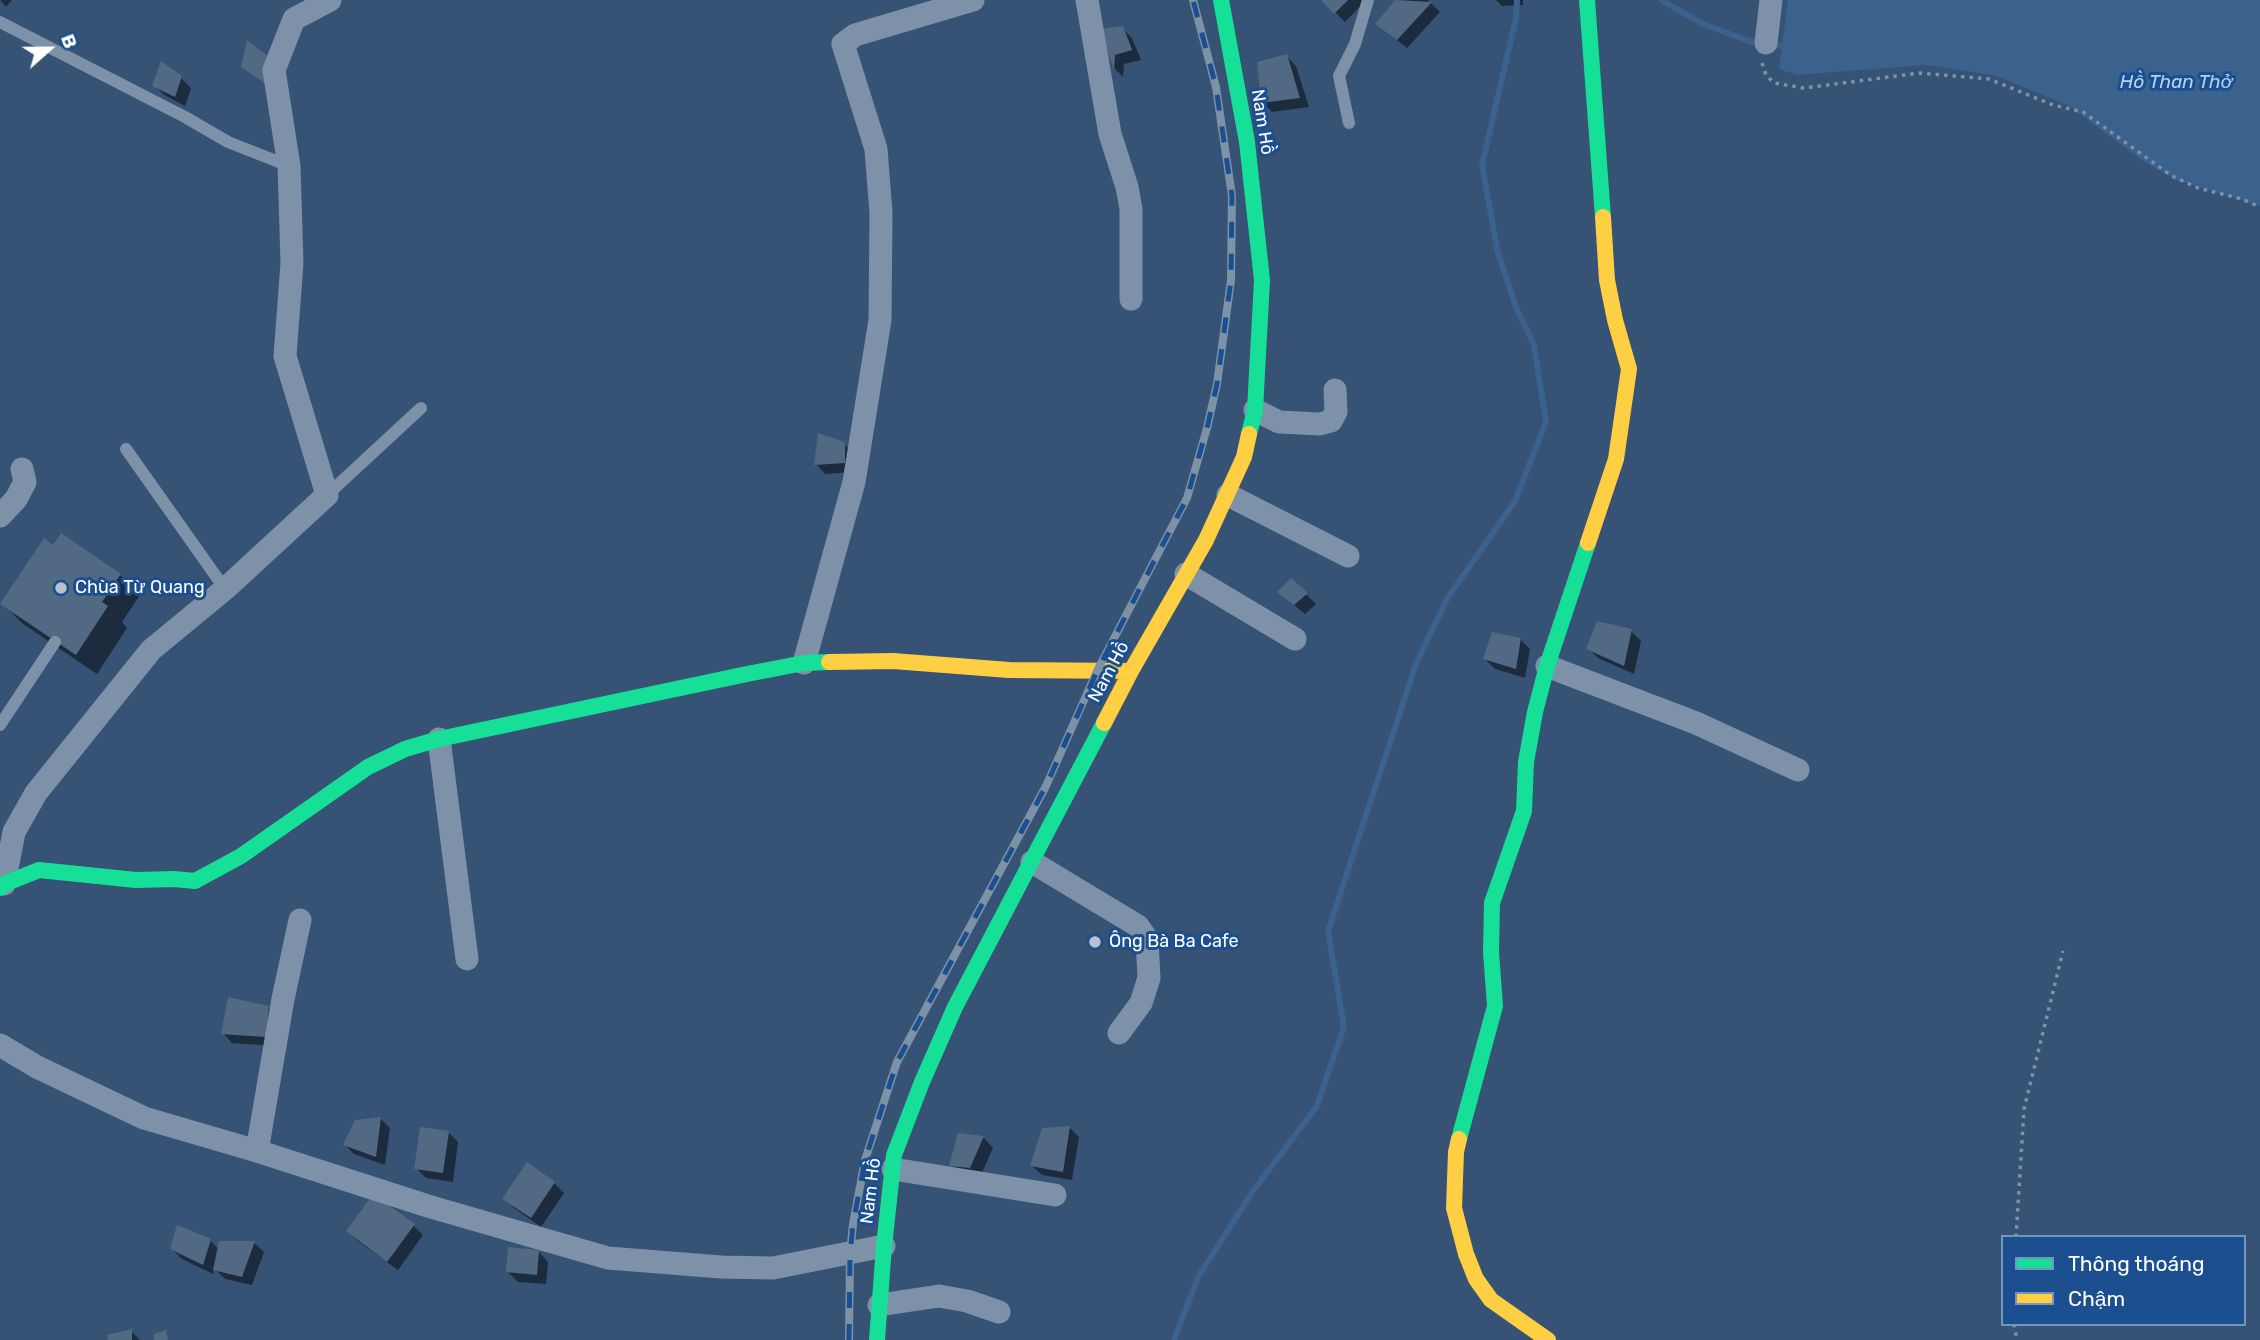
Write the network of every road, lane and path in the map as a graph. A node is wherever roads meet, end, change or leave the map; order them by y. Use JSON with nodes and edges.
{"nodes":[{"id":1,"x":330,"y":0,"type":"edge"},
{"id":2,"x":972,"y":0,"type":"edge"},
{"id":3,"x":1087,"y":0,"type":"edge"},
{"id":4,"x":1221,"y":0,"type":"edge"},
{"id":5,"x":1368,"y":0,"type":"edge"},
{"id":6,"x":1587,"y":0,"type":"edge"},
{"id":7,"x":1770,"y":0,"type":"edge"},
{"id":8,"x":0,"y":22,"type":"edge"},
{"id":9,"x":1766,"y":43,"type":"dead end"},
{"id":10,"x":1766,"y":75,"type":"dead end"},
{"id":11,"x":1349,"y":123,"type":"dead end"},
{"id":12,"x":289,"y":166,"type":"junction"},
{"id":13,"x":2260,"y":207,"type":"edge"},
{"id":14,"x":1131,"y":299,"type":"dead end"},
{"id":15,"x":1335,"y":390,"type":"dead end"},
{"id":16,"x":421,"y":408,"type":"dead end"},
{"id":17,"x":1255,"y":410,"type":"junction"},
{"id":18,"x":126,"y":449,"type":"dead end"},
{"id":19,"x":22,"y":469,"type":"dead end"},
{"id":20,"x":327,"y":495,"type":"junction"},
{"id":21,"x":1228,"y":495,"type":"junction"},
{"id":22,"x":0,"y":516,"type":"edge"},
{"id":23,"x":1348,"y":556,"type":"dead end"},
{"id":24,"x":1186,"y":574,"type":"junction"},
{"id":25,"x":225,"y":589,"type":"junction"},
{"id":26,"x":1294,"y":639,"type":"dead end"},
{"id":27,"x":55,"y":642,"type":"dead end"},
{"id":28,"x":804,"y":663,"type":"junction"},
{"id":29,"x":1547,"y":666,"type":"junction"},
{"id":30,"x":1131,"y":671,"type":"junction"},
{"id":31,"x":0,"y":724,"type":"edge"},
{"id":32,"x":439,"y":739,"type":"junction"},
{"id":33,"x":1798,"y":771,"type":"dead end"},
{"id":34,"x":1032,"y":862,"type":"junction"},
{"id":35,"x":2,"y":886,"type":"edge"},
{"id":36,"x":300,"y":920,"type":"dead end"},
{"id":37,"x":2063,"y":951,"type":"dead end"},
{"id":38,"x":467,"y":959,"type":"dead end"},
{"id":39,"x":1119,"y":1033,"type":"dead end"},
{"id":40,"x":0,"y":1045,"type":"edge"},
{"id":41,"x":257,"y":1151,"type":"junction"},
{"id":42,"x":893,"y":1169,"type":"junction"},
{"id":43,"x":1055,"y":1195,"type":"dead end"},
{"id":44,"x":2016,"y":1235,"type":"edge"},
{"id":45,"x":884,"y":1246,"type":"junction"},
{"id":46,"x":879,"y":1305,"type":"junction"},
{"id":47,"x":999,"y":1312,"type":"dead end"},
{"id":48,"x":877,"y":1340,"type":"edge"},
{"id":49,"x":1548,"y":1340,"type":"edge"}],
"edges":[{"from":1,"to":12,"type":"street"},
{"from":2,"to":28,"type":"street"},
{"from":3,"to":14,"type":"street"},
{"from":4,"to":17,"type":"street","name":"Nam Hồ"},
{"from":5,"to":11,"type":"lane"},
{"from":6,"to":29,"type":"street"},
{"from":7,"to":9,"type":"street"},
{"from":8,"to":12,"type":"lane"},
{"from":10,"to":13,"type":"path"},
{"from":12,"to":20,"type":"street"},
{"from":15,"to":17,"type":"street"},
{"from":16,"to":20,"type":"lane"},
{"from":17,"to":21,"type":"street","name":"Nam Hồ"},
{"from":18,"to":25,"type":"lane"},
{"from":19,"to":22,"type":"street"},
{"from":20,"to":25,"type":"street"},
{"from":21,"to":23,"type":"street"},
{"from":21,"to":24,"type":"street","name":"Nam Hồ"},
{"from":24,"to":26,"type":"street"},
{"from":24,"to":30,"type":"street","name":"Nam Hồ"},
{"from":25,"to":35,"type":"street"},
{"from":27,"to":31,"type":"lane"},
{"from":28,"to":30,"type":"street"},
{"from":28,"to":32,"type":"street"},
{"from":29,"to":33,"type":"street"},
{"from":29,"to":49,"type":"street"},
{"from":30,"to":34,"type":"street","name":"Nam Hồ"},
{"from":32,"to":35,"type":"street"},
{"from":32,"to":38,"type":"street"},
{"from":34,"to":39,"type":"street"},
{"from":34,"to":42,"type":"street","name":"Nam Hồ"},
{"from":36,"to":41,"type":"street"},
{"from":37,"to":44,"type":"path"},
{"from":40,"to":41,"type":"street"},
{"from":41,"to":45,"type":"street"},
{"from":42,"to":43,"type":"street"},
{"from":42,"to":45,"type":"street","name":"Nam Hồ"},
{"from":45,"to":46,"type":"street","name":"Nam Hồ"},
{"from":46,"to":47,"type":"street"},
{"from":46,"to":48,"type":"street","name":"Nam Hồ"}]}
